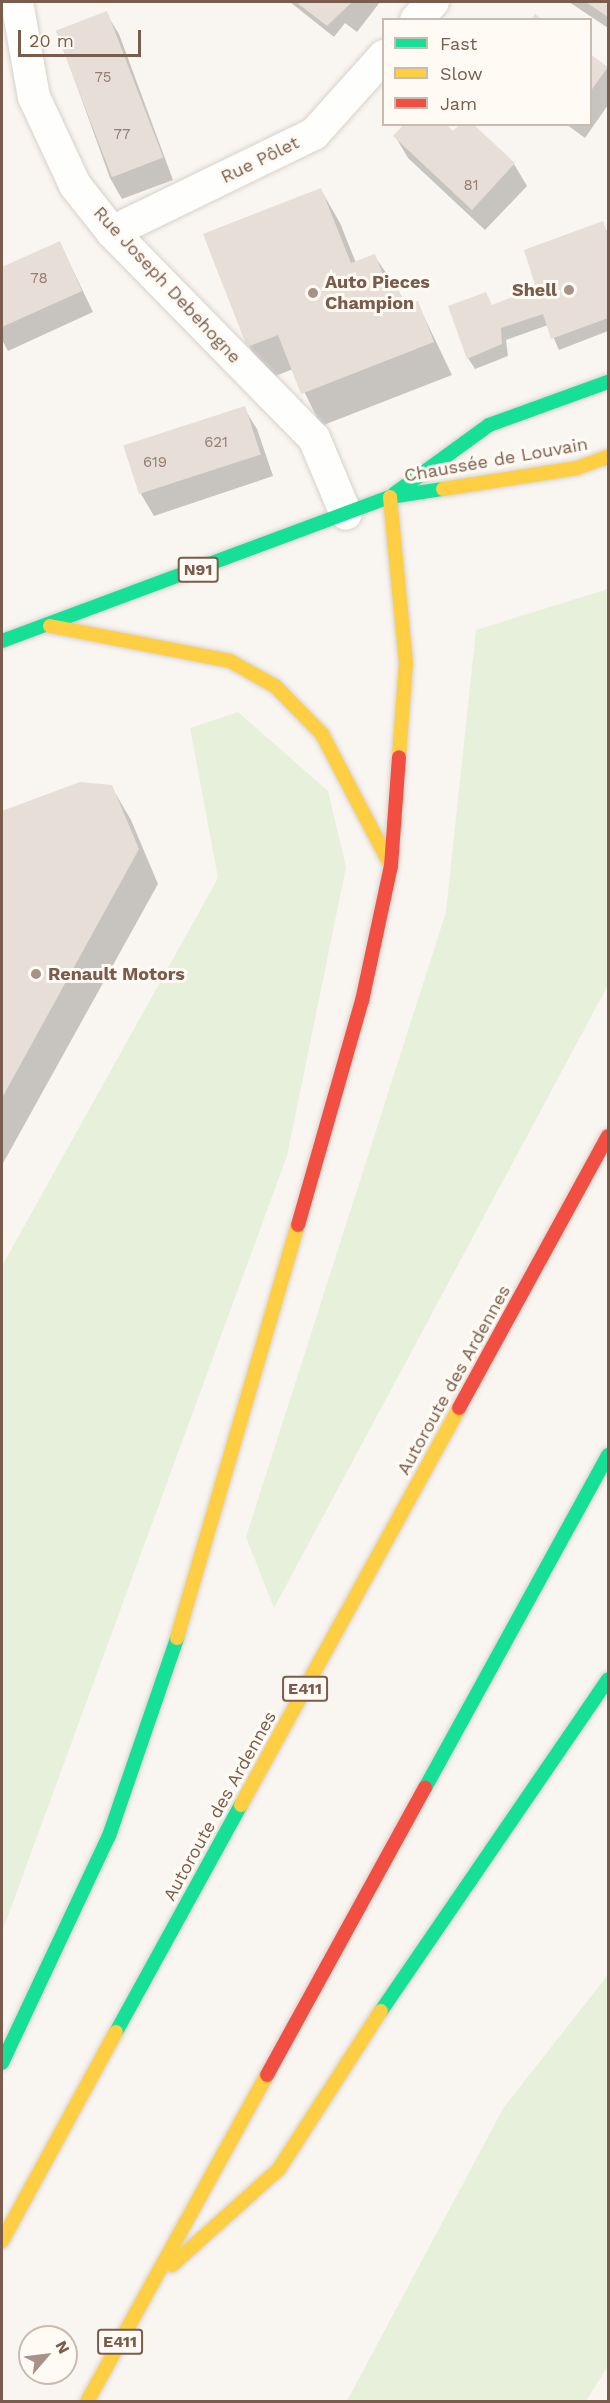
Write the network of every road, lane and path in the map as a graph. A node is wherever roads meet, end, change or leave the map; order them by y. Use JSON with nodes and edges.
{"nodes":[{"id":1,"x":16,"y":2,"type":"edge"},
{"id":2,"x":433,"y":2,"type":"edge"},
{"id":3,"x":418,"y":18,"type":"edge"},
{"id":4,"x":382,"y":58,"type":"edge"},
{"id":5,"x":112,"y":232,"type":"junction"},
{"id":6,"x":609,"y":382,"type":"edge"},
{"id":7,"x":609,"y":457,"type":"edge"},
{"id":8,"x":390,"y":497,"type":"junction"},
{"id":9,"x":346,"y":514,"type":"junction"},
{"id":10,"x":50,"y":626,"type":"junction"},
{"id":11,"x":2,"y":641,"type":"edge"},
{"id":12,"x":391,"y":866,"type":"junction"},
{"id":13,"x":609,"y":1136,"type":"edge"},
{"id":14,"x":609,"y":1455,"type":"edge"},
{"id":15,"x":609,"y":1679,"type":"edge"},
{"id":16,"x":2,"y":2063,"type":"edge"},
{"id":17,"x":2,"y":2241,"type":"edge"},
{"id":18,"x":153,"y":2283,"type":"junction"},
{"id":19,"x":87,"y":2402,"type":"edge"}],
"edges":[{"from":1,"to":5,"type":"street","name":"Rue Joseph Debehogne"},
{"from":2,"to":3,"type":"street"},
{"from":4,"to":5,"type":"street","name":"Rue Pôlet"},
{"from":5,"to":9,"type":"street","name":"Rue Joseph Debehogne"},
{"from":6,"to":8,"type":"main road","name":"Chaussée de Louvain","number":"N91"},
{"from":7,"to":8,"type":"main road","name":"Chaussée de Louvain","number":"N91"},
{"from":8,"to":9,"type":"main road","name":"Chaussée de Louvain","number":"N91"},
{"from":8,"to":12,"type":"main road"},
{"from":9,"to":10,"type":"main road","name":"Chaussée de Louvain","number":"N91"},
{"from":10,"to":11,"type":"main road","name":"Chaussée de Louvain","number":"N91"},
{"from":10,"to":12,"type":"main road"},
{"from":12,"to":16,"type":"main road"},
{"from":13,"to":17,"type":"main road","name":"Autoroute des Ardennes","number":"E411"},
{"from":14,"to":18,"type":"main road","number":"E411"},
{"from":15,"to":18,"type":"main road"},
{"from":18,"to":19,"type":"main road","number":"E411"}]}
